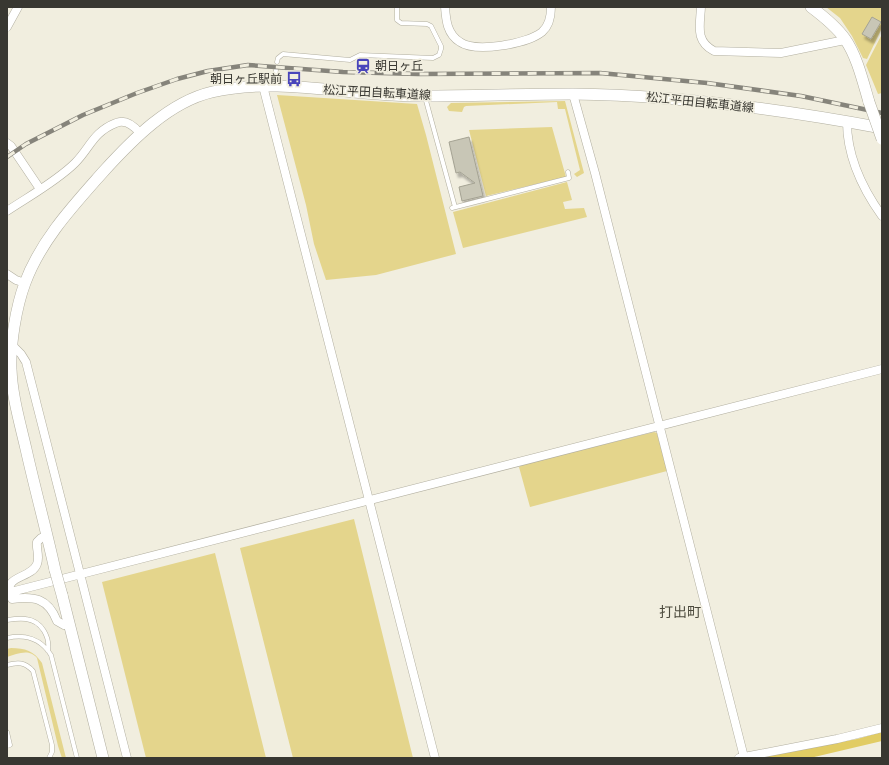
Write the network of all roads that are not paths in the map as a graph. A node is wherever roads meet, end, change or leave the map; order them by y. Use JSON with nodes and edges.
{"nodes":[{"id":1,"x":18,"y":7,"type":"edge"},
{"id":2,"x":397,"y":7,"type":"edge"},
{"id":3,"x":445,"y":7,"type":"edge"},
{"id":4,"x":551,"y":7,"type":"edge"},
{"id":5,"x":700,"y":7,"type":"edge"},
{"id":6,"x":811,"y":7,"type":"edge"},
{"id":7,"x":7,"y":27,"type":"edge"},
{"id":8,"x":845,"y":40,"type":"junction"},
{"id":9,"x":277,"y":62,"type":"dead end"},
{"id":10,"x":276,"y":70,"type":"dead end"},
{"id":11,"x":275,"y":78,"type":"dead end"},
{"id":12,"x":263,"y":86,"type":"junction"},
{"id":13,"x":573,"y":94,"type":"junction"},
{"id":14,"x":425,"y":96,"type":"junction"},
{"id":15,"x":847,"y":122,"type":"junction"},
{"id":16,"x":882,"y":128,"type":"edge"},
{"id":17,"x":140,"y":132,"type":"junction"},
{"id":18,"x":882,"y":139,"type":"edge"},
{"id":19,"x":7,"y":143,"type":"edge"},
{"id":20,"x":568,"y":172,"type":"dead end"},
{"id":21,"x":40,"y":189,"type":"junction"},
{"id":22,"x":7,"y":211,"type":"edge"},
{"id":23,"x":882,"y":216,"type":"edge"},
{"id":24,"x":7,"y":274,"type":"edge"},
{"id":25,"x":26,"y":283,"type":"junction"},
{"id":26,"x":13,"y":346,"type":"junction"},
{"id":27,"x":882,"y":369,"type":"edge"},
{"id":28,"x":659,"y":426,"type":"junction"},
{"id":29,"x":369,"y":500,"type":"junction"},
{"id":30,"x":47,"y":536,"type":"junction"},
{"id":31,"x":80,"y":574,"type":"junction"},
{"id":32,"x":8,"y":592,"type":"edge"},
{"id":33,"x":7,"y":620,"type":"edge"},
{"id":34,"x":69,"y":625,"type":"junction"},
{"id":35,"x":7,"y":638,"type":"edge"},
{"id":36,"x":48,"y":651,"type":"junction"},
{"id":37,"x":7,"y":665,"type":"edge"},
{"id":38,"x":882,"y":728,"type":"edge"},
{"id":39,"x":7,"y":732,"type":"edge"},
{"id":40,"x":7,"y":746,"type":"edge"},
{"id":41,"x":49,"y":758,"type":"edge"},
{"id":42,"x":77,"y":758,"type":"edge"},
{"id":43,"x":103,"y":758,"type":"edge"},
{"id":44,"x":127,"y":758,"type":"edge"},
{"id":45,"x":435,"y":758,"type":"edge"},
{"id":46,"x":742,"y":758,"type":"edge"}],
"edges":[{"from":1,"to":7,"type":"street"},
{"from":2,"to":9,"type":"lane"},
{"from":3,"to":4,"type":"street"},
{"from":5,"to":8,"type":"street"},
{"from":6,"to":8,"type":"street"},
{"from":8,"to":18,"type":"street","bridge":true},
{"from":10,"to":11,"type":"lane"},
{"from":12,"to":14,"type":"street","name":"松江平田自転車道線"},
{"from":12,"to":17,"type":"street","name":"松江平田自転車道線"},
{"from":12,"to":29,"type":"street"},
{"from":13,"to":14,"type":"street","name":"松江平田自転車道線"},
{"from":13,"to":15,"type":"street","name":"松江平田自転車道線"},
{"from":13,"to":28,"type":"street"},
{"from":14,"to":20,"type":"lane"},
{"from":15,"to":16,"type":"street","name":"松江平田自転車道線"},
{"from":15,"to":23,"type":"street"},
{"from":17,"to":21,"type":"street"},
{"from":17,"to":25,"type":"street","name":"松江平田自転車道線"},
{"from":19,"to":21,"type":"street"},
{"from":21,"to":22,"type":"street"},
{"from":24,"to":25,"type":"street"},
{"from":25,"to":26,"type":"street","name":"松江平田自転車道線"},
{"from":26,"to":30,"type":"street","name":"松江平田自転車道線"},
{"from":26,"to":31,"type":"street"},
{"from":27,"to":28,"type":"street"},
{"from":28,"to":29,"type":"street"},
{"from":28,"to":46,"type":"street"},
{"from":29,"to":31,"type":"street"},
{"from":29,"to":45,"type":"street"},
{"from":30,"to":32,"type":"street"},
{"from":30,"to":34,"type":"street","name":"松江平田自転車道線","bridge":true},
{"from":31,"to":32,"type":"street"},
{"from":31,"to":44,"type":"street"},
{"from":32,"to":34,"type":"street"},
{"from":33,"to":36,"type":"lane"},
{"from":34,"to":43,"type":"street","name":"松江平田自転車道線"},
{"from":35,"to":36,"type":"lane"},
{"from":36,"to":42,"type":"lane"},
{"from":37,"to":41,"type":"lane"},
{"from":38,"to":46,"type":"street"},
{"from":39,"to":40,"type":"lane"}]}
